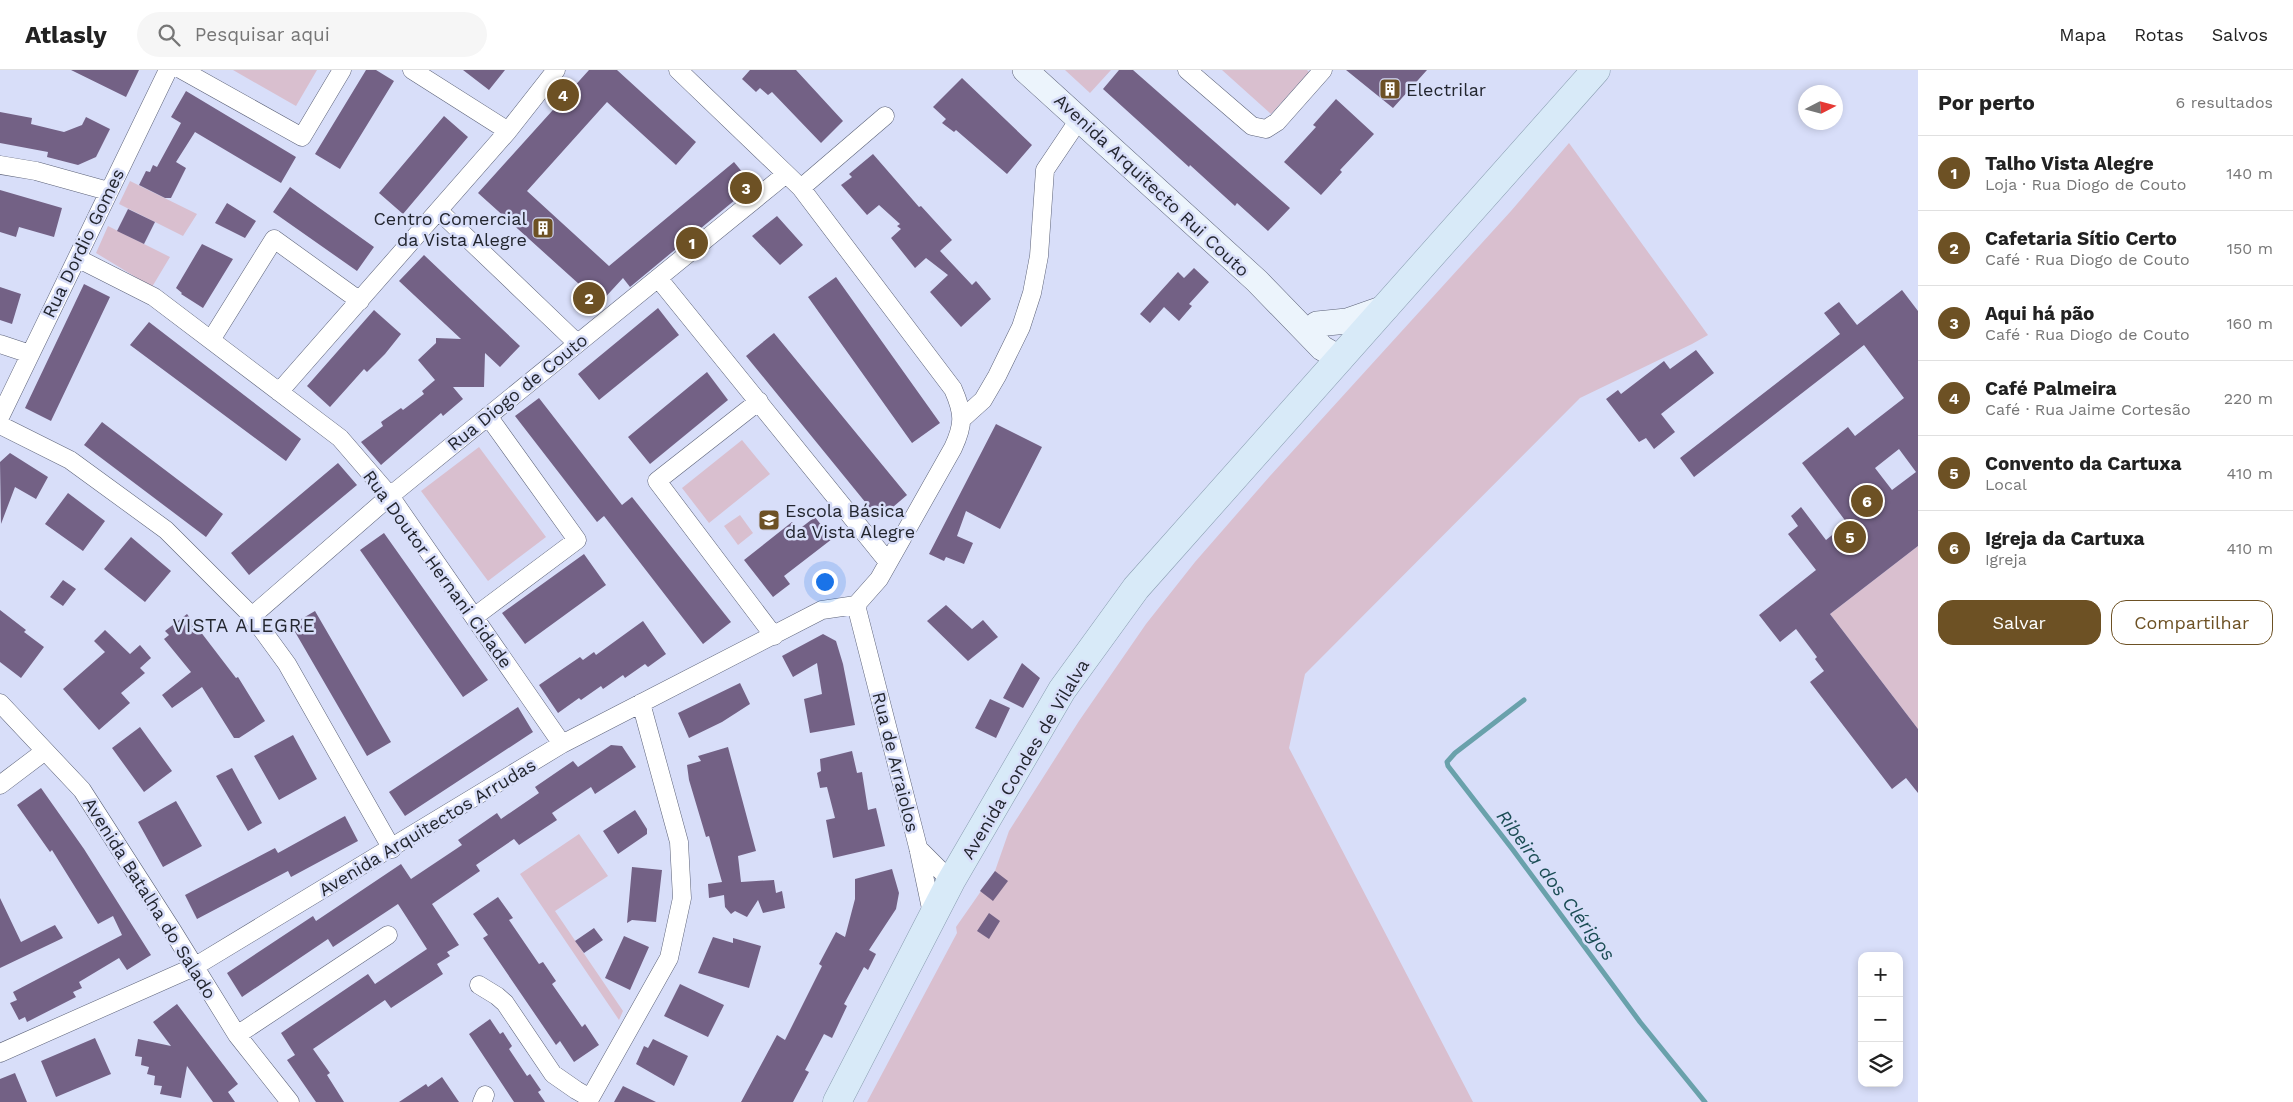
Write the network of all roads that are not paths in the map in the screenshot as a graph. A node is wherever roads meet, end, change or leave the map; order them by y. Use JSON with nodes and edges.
{"nodes":[{"id":1,"x":168,"y":70,"type":"edge"},
{"id":2,"x":182,"y":70,"type":"edge"},
{"id":3,"x":342,"y":70,"type":"edge"},
{"id":4,"x":412,"y":70,"type":"edge"},
{"id":5,"x":556,"y":70,"type":"edge"},
{"id":6,"x":678,"y":70,"type":"edge"},
{"id":7,"x":1187,"y":70,"type":"edge"},
{"id":8,"x":1323,"y":70,"type":"edge"},
{"id":9,"x":1596,"y":70,"type":"edge"},
{"id":10,"x":1027,"y":71,"type":"edge"},
{"id":11,"x":885,"y":116,"type":"dead end"},
{"id":12,"x":1080,"y":118,"type":"junction"},
{"id":13,"x":508,"y":131,"type":"junction"},
{"id":14,"x":0,"y":165,"type":"edge"},
{"id":15,"x":786,"y":174,"type":"junction"},
{"id":16,"x":802,"y":188,"type":"junction"},
{"id":17,"x":108,"y":192,"type":"junction"},
{"id":18,"x":439,"y":211,"type":"junction"},
{"id":19,"x":77,"y":258,"type":"junction"},
{"id":20,"x":658,"y":278,"type":"junction"},
{"id":21,"x":360,"y":301,"type":"junction"},
{"id":22,"x":1387,"y":307,"type":"junction"},
{"id":23,"x":1311,"y":328,"type":"junction"},
{"id":24,"x":211,"y":340,"type":"junction"},
{"id":25,"x":577,"y":343,"type":"junction"},
{"id":26,"x":0,"y":344,"type":"edge"},
{"id":27,"x":30,"y":354,"type":"junction"},
{"id":28,"x":1341,"y":359,"type":"junction"},
{"id":29,"x":280,"y":392,"type":"junction"},
{"id":30,"x":1308,"y":396,"type":"junction"},
{"id":31,"x":758,"y":402,"type":"junction"},
{"id":32,"x":488,"y":416,"type":"junction"},
{"id":33,"x":0,"y":417,"type":"edge"},
{"id":34,"x":963,"y":418,"type":"junction"},
{"id":35,"x":0,"y":425,"type":"edge"},
{"id":36,"x":390,"y":496,"type":"junction"},
{"id":37,"x":888,"y":562,"type":"junction"},
{"id":38,"x":856,"y":605,"type":"junction"},
{"id":39,"x":252,"y":616,"type":"junction"},
{"id":40,"x":474,"y":617,"type":"junction"},
{"id":41,"x":774,"y":636,"type":"junction"},
{"id":42,"x":0,"y":703,"type":"edge"},
{"id":43,"x":641,"y":703,"type":"junction"},
{"id":44,"x":562,"y":744,"type":"junction"},
{"id":45,"x":45,"y":751,"type":"junction"},
{"id":46,"x":0,"y":784,"type":"edge"},
{"id":47,"x":918,"y":847,"type":"junction"},
{"id":48,"x":392,"y":849,"type":"junction"},
{"id":49,"x":951,"y":881,"type":"junction"},
{"id":50,"x":933,"y":919,"type":"junction"},
{"id":51,"x":388,"y":935,"type":"dead end"},
{"id":52,"x":194,"y":967,"type":"junction"},
{"id":53,"x":478,"y":985,"type":"dead end"},
{"id":54,"x":237,"y":1035,"type":"junction"},
{"id":55,"x":0,"y":1053,"type":"edge"},
{"id":56,"x":589,"y":1100,"type":"edge"},
{"id":57,"x":290,"y":1102,"type":"edge"},
{"id":58,"x":837,"y":1102,"type":"edge"}],
"edges":[{"from":1,"to":17,"type":"street","name":"Rua Dordio Gomes"},
{"from":2,"to":3,"type":"street"},
{"from":4,"to":13,"type":"street"},
{"from":5,"to":13,"type":"street"},
{"from":6,"to":15,"type":"street"},
{"from":7,"to":8,"type":"street"},
{"from":9,"to":22,"type":"main road","name":"Avenida Condes de Vilalva"},
{"from":10,"to":12,"type":"street","name":"Avenida Arquitecto Rui Couto"},
{"from":11,"to":16,"type":"street"},
{"from":12,"to":23,"type":"street","name":"Avenida Arquitecto Rui Couto"},
{"from":12,"to":34,"type":"street"},
{"from":13,"to":18,"type":"street"},
{"from":14,"to":17,"type":"street"},
{"from":15,"to":16,"type":"street"},
{"from":15,"to":20,"type":"street","name":"Rua Diogo de Couto"},
{"from":16,"to":34,"type":"street"},
{"from":17,"to":19,"type":"street","name":"Rua Dordio Gomes"},
{"from":18,"to":21,"type":"street"},
{"from":18,"to":25,"type":"street"},
{"from":19,"to":24,"type":"street","name":"Rua Doutor Hernani Cidade"},
{"from":19,"to":27,"type":"street","name":"Rua Dordio Gomes"},
{"from":20,"to":25,"type":"street","name":"Rua Diogo de Couto"},
{"from":20,"to":31,"type":"street"},
{"from":21,"to":24,"type":"street"},
{"from":21,"to":29,"type":"street"},
{"from":22,"to":23,"type":"street"},
{"from":22,"to":28,"type":"main road","name":"Avenida Condes de Vilalva"},
{"from":23,"to":28,"type":"street","name":"Avenida Arquitecto Rui Couto"},
{"from":23,"to":30,"type":"street","name":"Avenida Arquitecto Rui Couto"},
{"from":24,"to":29,"type":"street","name":"Rua Doutor Hernani Cidade"},
{"from":25,"to":32,"type":"street","name":"Rua Diogo de Couto"},
{"from":26,"to":27,"type":"street"},
{"from":27,"to":33,"type":"street","name":"Rua Dordio Gomes"},
{"from":28,"to":30,"type":"main road","name":"Avenida Condes de Vilalva"},
{"from":29,"to":36,"type":"street","name":"Rua Doutor Hernani Cidade"},
{"from":30,"to":49,"type":"main road","name":"Avenida Condes de Vilalva"},
{"from":31,"to":37,"type":"street"},
{"from":31,"to":41,"type":"street"},
{"from":32,"to":36,"type":"street","name":"Rua Diogo de Couto"},
{"from":32,"to":40,"type":"street"},
{"from":34,"to":37,"type":"street"},
{"from":35,"to":39,"type":"street"},
{"from":36,"to":39,"type":"street","name":"Rua Diogo de Couto"},
{"from":36,"to":40,"type":"street","name":"Rua Doutor Hernani Cidade"},
{"from":37,"to":38,"type":"street"},
{"from":38,"to":41,"type":"street","name":"Avenida Arquitectos Arrudas"},
{"from":38,"to":47,"type":"street","name":"Rua de Arraiolos"},
{"from":39,"to":48,"type":"street"},
{"from":40,"to":44,"type":"street","name":"Rua Doutor Hernani Cidade"},
{"from":41,"to":43,"type":"street","name":"Avenida Arquitectos Arrudas"},
{"from":42,"to":45,"type":"street","name":"Avenida Batalha do Salado"},
{"from":43,"to":44,"type":"street","name":"Avenida Arquitectos Arrudas"},
{"from":43,"to":56,"type":"street"},
{"from":44,"to":48,"type":"street","name":"Avenida Arquitectos Arrudas"},
{"from":45,"to":46,"type":"street"},
{"from":45,"to":52,"type":"street","name":"Avenida Batalha do Salado"},
{"from":47,"to":49,"type":"street"},
{"from":47,"to":50,"type":"street","name":"Rua de Arraiolos"},
{"from":48,"to":52,"type":"street","name":"Avenida Arquitectos Arrudas"},
{"from":49,"to":50,"type":"main road","name":"Avenida Condes de Vilalva"},
{"from":50,"to":58,"type":"main road","name":"Avenida Condes de Vilalva"},
{"from":51,"to":54,"type":"street"},
{"from":52,"to":54,"type":"street","name":"Avenida Batalha do Salado"},
{"from":52,"to":55,"type":"street","name":"Avenida Arquitectos Arrudas"},
{"from":53,"to":56,"type":"street"},
{"from":54,"to":57,"type":"street","name":"Avenida Batalha do Salado"}]}
